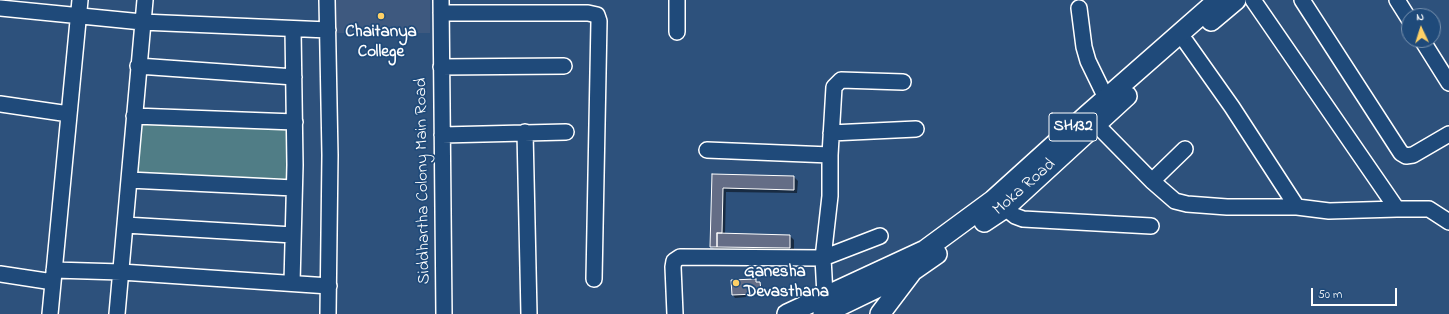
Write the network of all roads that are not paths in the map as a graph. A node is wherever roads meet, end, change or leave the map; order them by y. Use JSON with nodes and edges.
{"nodes":[{"id":1,"x":80,"y":0,"type":"edge"},
{"id":2,"x":145,"y":0,"type":"edge"},
{"id":3,"x":328,"y":0,"type":"edge"},
{"id":4,"x":677,"y":0,"type":"edge"},
{"id":5,"x":1218,"y":0,"type":"edge"},
{"id":6,"x":1236,"y":0,"type":"edge"},
{"id":7,"x":1253,"y":0,"type":"edge"},
{"id":8,"x":1302,"y":0,"type":"edge"},
{"id":9,"x":18,"y":5,"type":"edge"},
{"id":10,"x":441,"y":6,"type":"edge"},
{"id":11,"x":0,"y":8,"type":"edge"},
{"id":12,"x":1079,"y":8,"type":"dead end"},
{"id":13,"x":79,"y":16,"type":"junction"},
{"id":14,"x":142,"y":22,"type":"junction"},
{"id":15,"x":293,"y":29,"type":"junction"},
{"id":16,"x":328,"y":30,"type":"junction"},
{"id":17,"x":677,"y":32,"type":"dead end"},
{"id":18,"x":1186,"y":42,"type":"junction"},
{"id":19,"x":1427,"y":48,"type":"edge"},
{"id":20,"x":138,"y":66,"type":"junction"},
{"id":21,"x":564,"y":66,"type":"dead end"},
{"id":22,"x":441,"y":67,"type":"junction"},
{"id":23,"x":294,"y":77,"type":"junction"},
{"id":24,"x":903,"y":82,"type":"dead end"},
{"id":25,"x":1449,"y":83,"type":"edge"},
{"id":26,"x":1106,"y":98,"type":"junction"},
{"id":27,"x":0,"y":104,"type":"edge"},
{"id":28,"x":69,"y":114,"type":"junction"},
{"id":29,"x":134,"y":116,"type":"junction"},
{"id":30,"x":1092,"y":120,"type":"junction"},
{"id":31,"x":295,"y":122,"type":"junction"},
{"id":32,"x":916,"y":129,"type":"dead end"},
{"id":33,"x":525,"y":132,"type":"junction"},
{"id":34,"x":566,"y":132,"type":"dead end"},
{"id":35,"x":830,"y":133,"type":"junction"},
{"id":36,"x":442,"y":134,"type":"junction"},
{"id":37,"x":1449,"y":134,"type":"edge"},
{"id":38,"x":1184,"y":149,"type":"dead end"},
{"id":39,"x":708,"y":150,"type":"dead end"},
{"id":40,"x":830,"y":155,"type":"junction"},
{"id":41,"x":129,"y":180,"type":"junction"},
{"id":42,"x":1152,"y":181,"type":"junction"},
{"id":43,"x":294,"y":188,"type":"junction"},
{"id":44,"x":1297,"y":207,"type":"junction"},
{"id":45,"x":1005,"y":208,"type":"junction"},
{"id":46,"x":1397,"y":209,"type":"junction"},
{"id":47,"x":1449,"y":222,"type":"edge"},
{"id":48,"x":125,"y":225,"type":"junction"},
{"id":49,"x":1151,"y":226,"type":"dead end"},
{"id":50,"x":293,"y":235,"type":"junction"},
{"id":51,"x":880,"y":236,"type":"dead end"},
{"id":52,"x":925,"y":250,"type":"junction"},
{"id":53,"x":823,"y":258,"type":"junction"},
{"id":54,"x":914,"y":270,"type":"junction"},
{"id":55,"x":121,"y":272,"type":"junction"},
{"id":56,"x":0,"y":274,"type":"edge"},
{"id":57,"x":53,"y":276,"type":"junction"},
{"id":58,"x":594,"y":279,"type":"dead end"},
{"id":59,"x":292,"y":283,"type":"junction"},
{"id":60,"x":870,"y":284,"type":"junction"},
{"id":61,"x":329,"y":286,"type":"junction"},
{"id":62,"x":824,"y":305,"type":"edge"},
{"id":63,"x":50,"y":314,"type":"edge"},
{"id":64,"x":117,"y":314,"type":"edge"},
{"id":65,"x":328,"y":314,"type":"edge"},
{"id":66,"x":444,"y":314,"type":"edge"},
{"id":67,"x":529,"y":314,"type":"edge"},
{"id":68,"x":675,"y":314,"type":"edge"},
{"id":69,"x":787,"y":314,"type":"edge"},
{"id":70,"x":880,"y":314,"type":"edge"}],
"edges":[{"from":1,"to":13,"type":"street"},
{"from":2,"to":14,"type":"street"},
{"from":3,"to":16,"type":"street"},
{"from":4,"to":17,"type":"street"},
{"from":5,"to":26,"type":"main road","name":"Moka Road","number":"SH132"},
{"from":6,"to":18,"type":"main road","name":"Moka Road","number":"SH132"},
{"from":7,"to":46,"type":"street"},
{"from":8,"to":37,"type":"street"},
{"from":9,"to":11,"type":"street"},
{"from":9,"to":13,"type":"street"},
{"from":10,"to":22,"type":"street","name":"Siddhartha Colony Main Road"},
{"from":10,"to":58,"type":"street"},
{"from":12,"to":26,"type":"street"},
{"from":13,"to":14,"type":"street"},
{"from":13,"to":28,"type":"street"},
{"from":14,"to":15,"type":"street"},
{"from":14,"to":20,"type":"street"},
{"from":15,"to":16,"type":"street"},
{"from":15,"to":23,"type":"street"},
{"from":16,"to":61,"type":"street"},
{"from":18,"to":30,"type":"main road","name":"Moka Road","number":"SH132"},
{"from":18,"to":44,"type":"street"},
{"from":19,"to":25,"type":"street"},
{"from":20,"to":23,"type":"street"},
{"from":20,"to":29,"type":"street"},
{"from":21,"to":22,"type":"street"},
{"from":22,"to":36,"type":"street","name":"Siddhartha Colony Main Road"},
{"from":23,"to":31,"type":"street"},
{"from":24,"to":35,"type":"street"},
{"from":26,"to":30,"type":"main road","name":"Moka Road","number":"SH132"},
{"from":27,"to":28,"type":"street"},
{"from":28,"to":57,"type":"street"},
{"from":29,"to":31,"type":"street"},
{"from":29,"to":41,"type":"street"},
{"from":30,"to":42,"type":"street"},
{"from":30,"to":45,"type":"main road","name":"Moka Road","number":"SH132"},
{"from":30,"to":52,"type":"main road","name":"Moka Road","number":"SH132"},
{"from":31,"to":43,"type":"street"},
{"from":32,"to":35,"type":"street"},
{"from":33,"to":34,"type":"street"},
{"from":33,"to":36,"type":"street"},
{"from":33,"to":67,"type":"street"},
{"from":35,"to":40,"type":"street"},
{"from":36,"to":66,"type":"street","name":"Siddhartha Colony Main Road"},
{"from":38,"to":42,"type":"street"},
{"from":39,"to":40,"type":"street"},
{"from":40,"to":53,"type":"street"},
{"from":41,"to":43,"type":"street"},
{"from":41,"to":48,"type":"street"},
{"from":42,"to":44,"type":"street"},
{"from":43,"to":50,"type":"street"},
{"from":44,"to":46,"type":"street"},
{"from":45,"to":49,"type":"street"},
{"from":45,"to":54,"type":"main road","name":"Moka Road","number":"SH132"},
{"from":46,"to":47,"type":"street"},
{"from":48,"to":50,"type":"street"},
{"from":48,"to":55,"type":"street"},
{"from":50,"to":59,"type":"street"},
{"from":51,"to":53,"type":"street"},
{"from":52,"to":54,"type":"main road"},
{"from":52,"to":60,"type":"main road","number":"SH132"},
{"from":53,"to":62,"type":"street"},
{"from":53,"to":68,"type":"street"},
{"from":54,"to":60,"type":"main road","number":"SH132"},
{"from":54,"to":70,"type":"main road"},
{"from":55,"to":57,"type":"street"},
{"from":55,"to":59,"type":"street"},
{"from":55,"to":64,"type":"street"},
{"from":56,"to":57,"type":"street"},
{"from":57,"to":63,"type":"street"},
{"from":59,"to":61,"type":"street"},
{"from":60,"to":62,"type":"main road","number":"SH132"},
{"from":61,"to":65,"type":"street"},
{"from":62,"to":69,"type":"main road","number":"SH132"}]}
